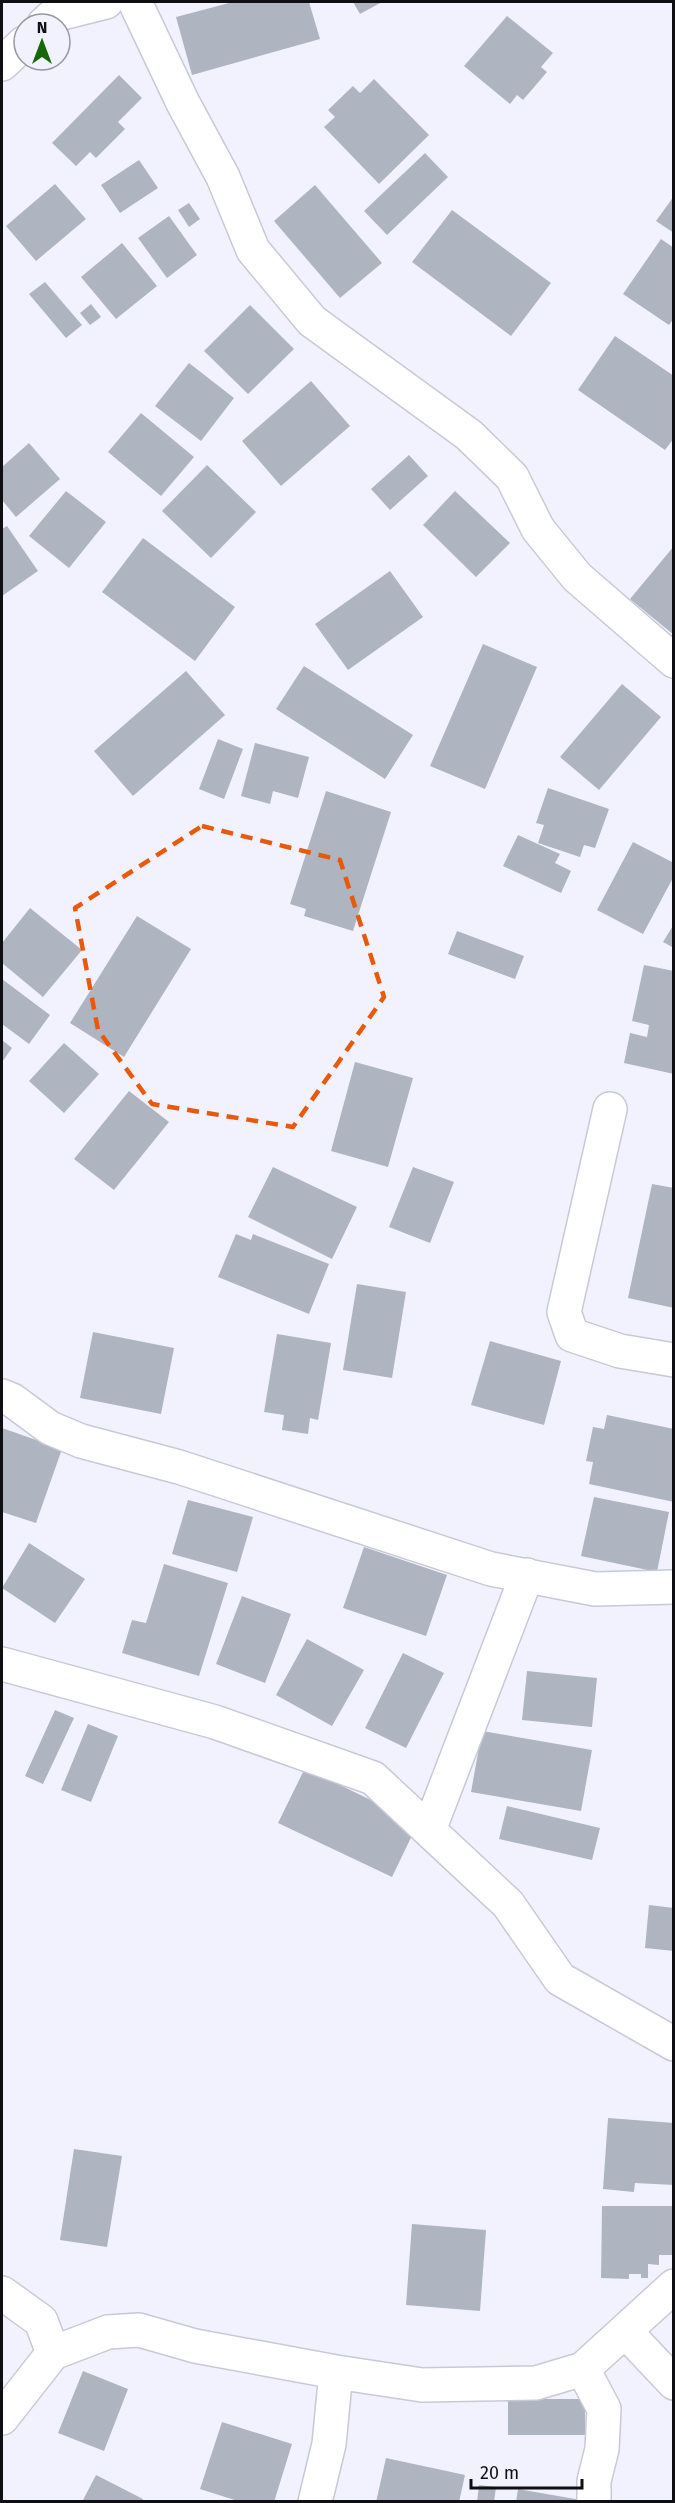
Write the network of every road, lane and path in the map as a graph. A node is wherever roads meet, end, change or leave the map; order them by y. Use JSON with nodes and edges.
{"nodes":[{"id":1,"x":106,"y":2,"type":"edge"},
{"id":2,"x":135,"y":2,"type":"edge"},
{"id":3,"x":66,"y":12,"type":"edge"},
{"id":4,"x":674,"y":662,"type":"edge"},
{"id":5,"x":610,"y":1109,"type":"dead end"},
{"id":6,"x":674,"y":1360,"type":"edge"},
{"id":7,"x":2,"y":1396,"type":"edge"},
{"id":8,"x":527,"y":1575,"type":"junction"},
{"id":9,"x":674,"y":1587,"type":"edge"},
{"id":10,"x":2,"y":1665,"type":"edge"},
{"id":11,"x":429,"y":1830,"type":"junction"},
{"id":12,"x":674,"y":2044,"type":"edge"},
{"id":13,"x":674,"y":2286,"type":"edge"},
{"id":14,"x":2,"y":2293,"type":"edge"},
{"id":15,"x":625,"y":2331,"type":"junction"},
{"id":16,"x":53,"y":2353,"type":"junction"},
{"id":17,"x":583,"y":2369,"type":"junction"},
{"id":18,"x":336,"y":2372,"type":"junction"},
{"id":19,"x":674,"y":2383,"type":"edge"},
{"id":20,"x":2,"y":2418,"type":"edge"},
{"id":21,"x":315,"y":2502,"type":"edge"},
{"id":22,"x":594,"y":2502,"type":"edge"}],
"edges":[{"from":1,"to":3,"type":"street"},
{"from":2,"to":4,"type":"street"},
{"from":5,"to":6,"type":"street"},
{"from":7,"to":8,"type":"street"},
{"from":8,"to":9,"type":"street"},
{"from":8,"to":11,"type":"street"},
{"from":10,"to":11,"type":"street"},
{"from":11,"to":12,"type":"street"},
{"from":13,"to":15,"type":"street"},
{"from":14,"to":16,"type":"street"},
{"from":15,"to":17,"type":"street"},
{"from":15,"to":19,"type":"street"},
{"from":16,"to":18,"type":"street"},
{"from":16,"to":20,"type":"street"},
{"from":17,"to":18,"type":"street"},
{"from":17,"to":22,"type":"street"},
{"from":18,"to":21,"type":"street"}]}
